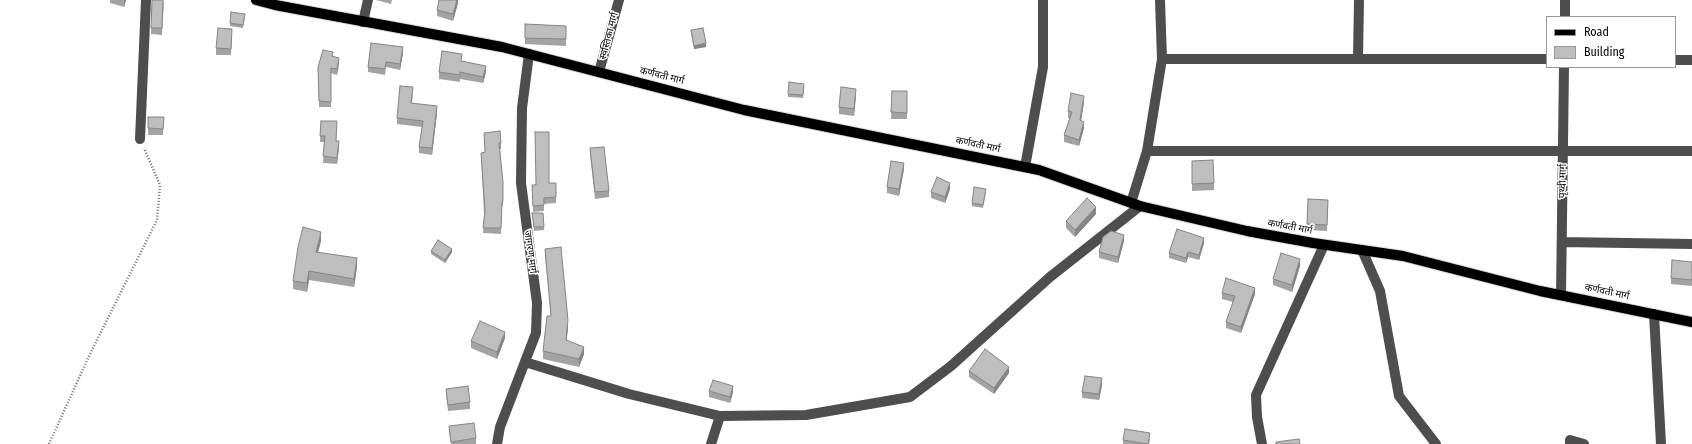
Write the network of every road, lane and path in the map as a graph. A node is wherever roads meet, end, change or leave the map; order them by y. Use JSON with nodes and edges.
{"nodes":[{"id":1,"x":146,"y":0,"type":"edge"},
{"id":2,"x":256,"y":0,"type":"edge"},
{"id":3,"x":368,"y":0,"type":"edge"},
{"id":4,"x":618,"y":0,"type":"edge"},
{"id":5,"x":1043,"y":0,"type":"edge"},
{"id":6,"x":1160,"y":0,"type":"edge"},
{"id":7,"x":1359,"y":0,"type":"edge"},
{"id":8,"x":1565,"y":0,"type":"edge"},
{"id":9,"x":1565,"y":16,"type":"edge"},
{"id":10,"x":363,"y":22,"type":"junction"},
{"id":11,"x":529,"y":54,"type":"junction"},
{"id":12,"x":1358,"y":58,"type":"junction"},
{"id":13,"x":1162,"y":59,"type":"junction"},
{"id":14,"x":1546,"y":59,"type":"edge"},
{"id":15,"x":1676,"y":60,"type":"edge"},
{"id":16,"x":1692,"y":60,"type":"edge"},
{"id":17,"x":1564,"y":68,"type":"edge"},
{"id":18,"x":599,"y":72,"type":"junction"},
{"id":19,"x":140,"y":139,"type":"joint"},
{"id":20,"x":1563,"y":150,"type":"junction"},
{"id":21,"x":1148,"y":151,"type":"junction"},
{"id":22,"x":1692,"y":151,"type":"edge"},
{"id":23,"x":1025,"y":167,"type":"junction"},
{"id":24,"x":1136,"y":205,"type":"junction"},
{"id":25,"x":1562,"y":242,"type":"junction"},
{"id":26,"x":1692,"y":244,"type":"edge"},
{"id":27,"x":1324,"y":245,"type":"junction"},
{"id":28,"x":1362,"y":250,"type":"junction"},
{"id":29,"x":1561,"y":295,"type":"junction"},
{"id":30,"x":1654,"y":314,"type":"junction"},
{"id":31,"x":1692,"y":322,"type":"edge"},
{"id":32,"x":525,"y":362,"type":"junction"},
{"id":33,"x":720,"y":416,"type":"junction"},
{"id":34,"x":49,"y":444,"type":"edge"},
{"id":35,"x":497,"y":444,"type":"edge"},
{"id":36,"x":711,"y":444,"type":"edge"},
{"id":37,"x":1262,"y":444,"type":"edge"},
{"id":38,"x":1436,"y":444,"type":"edge"},
{"id":39,"x":1570,"y":444,"type":"edge"},
{"id":40,"x":1584,"y":444,"type":"edge"},
{"id":41,"x":1661,"y":444,"type":"edge"}],
"edges":[{"from":1,"to":19,"type":"street"},
{"from":2,"to":10,"type":"main road","name":"कर्णवती मार्ग"},
{"from":3,"to":10,"type":"street"},
{"from":4,"to":18,"type":"street","name":"स्वस्तिका मार्ग"},
{"from":5,"to":23,"type":"street"},
{"from":6,"to":13,"type":"street"},
{"from":7,"to":12,"type":"street"},
{"from":8,"to":9,"type":"street"},
{"from":10,"to":11,"type":"main road","name":"कर्णवती मार्ग"},
{"from":11,"to":18,"type":"main road","name":"कर्णवती मार्ग"},
{"from":11,"to":32,"type":"street","name":"जागरण मार्ग"},
{"from":12,"to":13,"type":"street"},
{"from":12,"to":14,"type":"street"},
{"from":13,"to":21,"type":"street"},
{"from":15,"to":16,"type":"street"},
{"from":17,"to":20,"type":"street","name":"पृथ्वी मार्ग"},
{"from":18,"to":23,"type":"main road","name":"कर्णवती मार्ग"},
{"from":19,"to":34,"type":"path"},
{"from":20,"to":21,"type":"street"},
{"from":20,"to":22,"type":"street"},
{"from":20,"to":25,"type":"street","name":"पृथ्वी मार्ग"},
{"from":21,"to":24,"type":"street"},
{"from":23,"to":24,"type":"main road","name":"कर्णवती मार्ग"},
{"from":24,"to":27,"type":"main road","name":"कर्णवती मार्ग"},
{"from":24,"to":33,"type":"street"},
{"from":25,"to":26,"type":"street"},
{"from":25,"to":29,"type":"street","name":"पृथ्वी मार्ग"},
{"from":27,"to":28,"type":"main road","name":"कर्णवती मार्ग"},
{"from":27,"to":37,"type":"street"},
{"from":28,"to":29,"type":"main road","name":"कर्णवती मार्ग"},
{"from":28,"to":38,"type":"street"},
{"from":29,"to":30,"type":"main road","name":"कर्णवती मार्ग"},
{"from":30,"to":31,"type":"main road","name":"कर्णवती मार्ग"},
{"from":30,"to":41,"type":"street"},
{"from":32,"to":33,"type":"street"},
{"from":32,"to":35,"type":"street","name":"जागरण मार्ग"},
{"from":33,"to":36,"type":"street"},
{"from":39,"to":40,"type":"street"}]}
